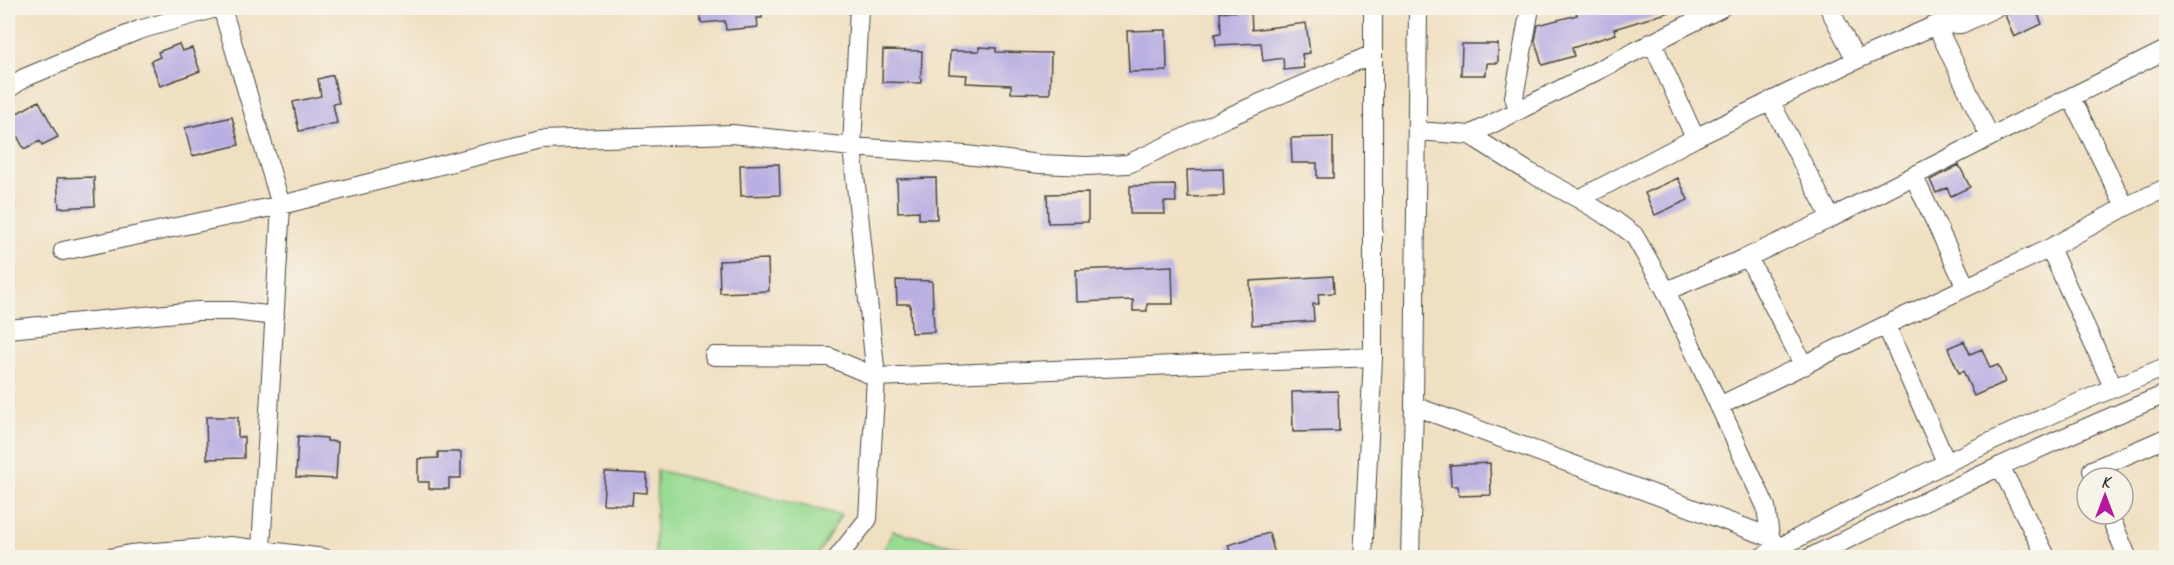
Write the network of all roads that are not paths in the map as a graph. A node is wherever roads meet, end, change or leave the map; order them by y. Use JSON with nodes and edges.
{"nodes":[{"id":1,"x":216,"y":8,"type":"edge"},
{"id":2,"x":222,"y":8,"type":"edge"},
{"id":3,"x":859,"y":8,"type":"edge"},
{"id":4,"x":1373,"y":8,"type":"edge"},
{"id":5,"x":1418,"y":8,"type":"edge"},
{"id":6,"x":1721,"y":8,"type":"edge"},
{"id":7,"x":1829,"y":8,"type":"edge"},
{"id":8,"x":1995,"y":8,"type":"edge"},
{"id":9,"x":1534,"y":9,"type":"edge"},
{"id":10,"x":1957,"y":16,"type":"edge"},
{"id":11,"x":1936,"y":26,"type":"junction"},
{"id":12,"x":1652,"y":42,"type":"junction"},
{"id":13,"x":2166,"y":50,"type":"edge"},
{"id":14,"x":1373,"y":54,"type":"junction"},
{"id":15,"x":1856,"y":60,"type":"junction"},
{"id":16,"x":8,"y":89,"type":"edge"},
{"id":17,"x":2072,"y":97,"type":"junction"},
{"id":18,"x":1770,"y":101,"type":"junction"},
{"id":19,"x":1518,"y":110,"type":"junction"},
{"id":20,"x":1418,"y":131,"type":"junction"},
{"id":21,"x":1470,"y":135,"type":"junction"},
{"id":22,"x":1990,"y":136,"type":"junction"},
{"id":23,"x":1695,"y":138,"type":"junction"},
{"id":24,"x":852,"y":147,"type":"junction"},
{"id":25,"x":1914,"y":177,"type":"junction"},
{"id":26,"x":2166,"y":188,"type":"edge"},
{"id":27,"x":1579,"y":200,"type":"junction"},
{"id":28,"x":282,"y":205,"type":"junction"},
{"id":29,"x":2125,"y":207,"type":"junction"},
{"id":30,"x":1831,"y":218,"type":"junction"},
{"id":31,"x":2050,"y":248,"type":"junction"},
{"id":32,"x":63,"y":251,"type":"dead end"},
{"id":33,"x":1748,"y":257,"type":"junction"},
{"id":34,"x":1966,"y":287,"type":"junction"},
{"id":35,"x":1666,"y":291,"type":"junction"},
{"id":36,"x":275,"y":316,"type":"junction"},
{"id":37,"x":1886,"y":325,"type":"junction"},
{"id":38,"x":8,"y":328,"type":"edge"},
{"id":39,"x":714,"y":356,"type":"dead end"},
{"id":40,"x":1373,"y":357,"type":"junction"},
{"id":41,"x":1804,"y":366,"type":"junction"},
{"id":42,"x":2166,"y":367,"type":"edge"},
{"id":43,"x":876,"y":377,"type":"junction"},
{"id":44,"x":2113,"y":387,"type":"junction"},
{"id":45,"x":2166,"y":394,"type":"edge"},
{"id":46,"x":1414,"y":406,"type":"junction"},
{"id":47,"x":1719,"y":406,"type":"junction"},
{"id":48,"x":2166,"y":438,"type":"edge"},
{"id":49,"x":1946,"y":462,"type":"junction"},
{"id":50,"x":2000,"y":466,"type":"junction"},
{"id":51,"x":2101,"y":466,"type":"edge"},
{"id":52,"x":2114,"y":526,"type":"edge"},
{"id":53,"x":1774,"y":542,"type":"junction"},
{"id":54,"x":261,"y":549,"type":"junction"},
{"id":55,"x":110,"y":558,"type":"edge"},
{"id":56,"x":324,"y":558,"type":"edge"},
{"id":57,"x":837,"y":558,"type":"edge"},
{"id":58,"x":1363,"y":558,"type":"edge"},
{"id":59,"x":1410,"y":558,"type":"edge"},
{"id":60,"x":1760,"y":558,"type":"edge"},
{"id":61,"x":1809,"y":558,"type":"edge"},
{"id":62,"x":2047,"y":558,"type":"edge"},
{"id":63,"x":2123,"y":558,"type":"edge"}],
"edges":[{"from":1,"to":16,"type":"street"},
{"from":2,"to":28,"type":"street"},
{"from":3,"to":24,"type":"street"},
{"from":4,"to":14,"type":"street"},
{"from":5,"to":20,"type":"street"},
{"from":6,"to":12,"type":"street"},
{"from":7,"to":15,"type":"street"},
{"from":8,"to":10,"type":"street"},
{"from":9,"to":19,"type":"street"},
{"from":10,"to":11,"type":"street"},
{"from":11,"to":15,"type":"street"},
{"from":11,"to":22,"type":"street"},
{"from":12,"to":19,"type":"street"},
{"from":12,"to":23,"type":"street"},
{"from":13,"to":17,"type":"street"},
{"from":14,"to":24,"type":"street"},
{"from":14,"to":40,"type":"street"},
{"from":15,"to":18,"type":"street"},
{"from":17,"to":22,"type":"street"},
{"from":17,"to":29,"type":"street"},
{"from":18,"to":23,"type":"street"},
{"from":18,"to":30,"type":"street"},
{"from":19,"to":21,"type":"street"},
{"from":20,"to":21,"type":"street"},
{"from":20,"to":46,"type":"street"},
{"from":21,"to":27,"type":"street"},
{"from":22,"to":25,"type":"street"},
{"from":23,"to":27,"type":"street"},
{"from":24,"to":28,"type":"street"},
{"from":24,"to":43,"type":"street"},
{"from":25,"to":30,"type":"street"},
{"from":25,"to":34,"type":"street"},
{"from":26,"to":29,"type":"street"},
{"from":27,"to":35,"type":"street"},
{"from":28,"to":32,"type":"street"},
{"from":28,"to":36,"type":"street"},
{"from":29,"to":31,"type":"street"},
{"from":30,"to":33,"type":"street"},
{"from":31,"to":34,"type":"street"},
{"from":31,"to":44,"type":"street"},
{"from":33,"to":35,"type":"street"},
{"from":33,"to":41,"type":"street"},
{"from":34,"to":37,"type":"street"},
{"from":35,"to":47,"type":"street"},
{"from":36,"to":38,"type":"street"},
{"from":36,"to":54,"type":"street"},
{"from":37,"to":41,"type":"street"},
{"from":37,"to":49,"type":"street"},
{"from":39,"to":43,"type":"street"},
{"from":40,"to":43,"type":"street"},
{"from":40,"to":58,"type":"street"},
{"from":41,"to":47,"type":"street"},
{"from":42,"to":44,"type":"street"},
{"from":43,"to":57,"type":"street"},
{"from":44,"to":49,"type":"street"},
{"from":45,"to":50,"type":"street"},
{"from":46,"to":53,"type":"street"},
{"from":46,"to":59,"type":"street"},
{"from":47,"to":53,"type":"street"},
{"from":48,"to":51,"type":"street"},
{"from":49,"to":53,"type":"street"},
{"from":50,"to":61,"type":"street"},
{"from":50,"to":62,"type":"street"},
{"from":52,"to":63,"type":"street"},
{"from":53,"to":60,"type":"street"},
{"from":54,"to":55,"type":"street"},
{"from":54,"to":56,"type":"street"}]}
